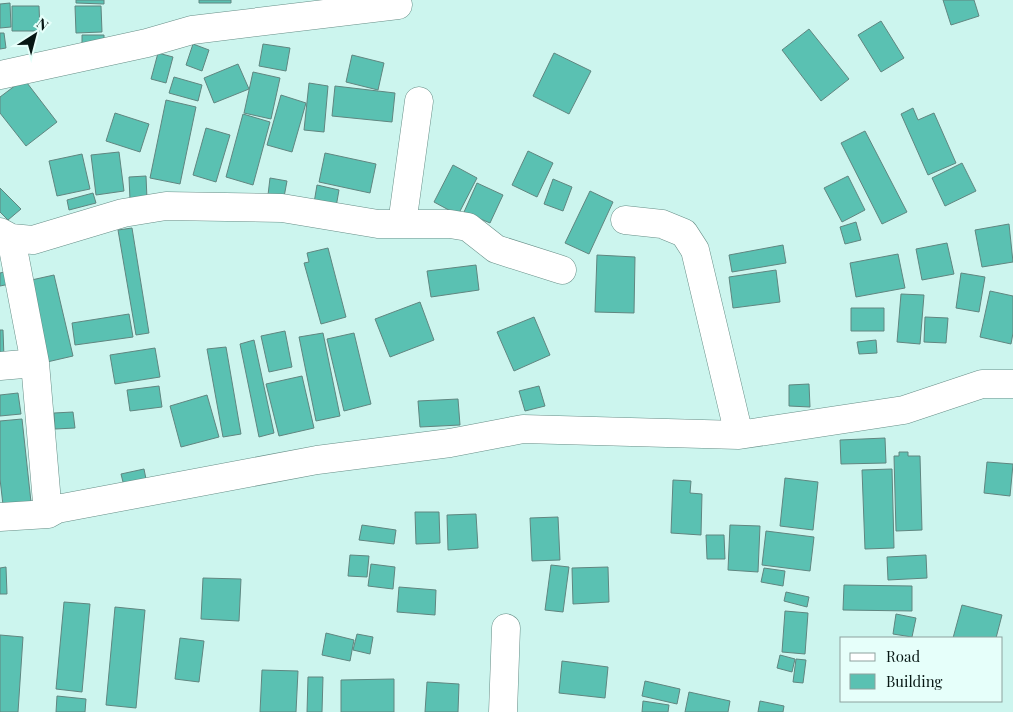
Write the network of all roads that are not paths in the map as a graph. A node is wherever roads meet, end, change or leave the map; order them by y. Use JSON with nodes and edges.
{"nodes":[{"id":1,"x":398,"y":5,"type":"dead end"},
{"id":2,"x":0,"y":75,"type":"edge"},
{"id":3,"x":420,"y":101,"type":"dead end"},
{"id":4,"x":625,"y":220,"type":"dead end"},
{"id":5,"x":402,"y":224,"type":"junction"},
{"id":6,"x":5,"y":235,"type":"edge"},
{"id":7,"x":562,"y":270,"type":"dead end"},
{"id":8,"x":35,"y":363,"type":"junction"},
{"id":9,"x":0,"y":366,"type":"edge"},
{"id":10,"x":1013,"y":384,"type":"edge"},
{"id":11,"x":739,"y":435,"type":"junction"},
{"id":12,"x":48,"y":514,"type":"junction"},
{"id":13,"x":0,"y":517,"type":"edge"},
{"id":14,"x":506,"y":628,"type":"dead end"},
{"id":15,"x":503,"y":712,"type":"edge"}],
"edges":[{"from":1,"to":2,"type":"street"},
{"from":3,"to":5,"type":"street"},
{"from":4,"to":11,"type":"street"},
{"from":5,"to":6,"type":"street"},
{"from":5,"to":7,"type":"street"},
{"from":6,"to":8,"type":"street"},
{"from":8,"to":9,"type":"street"},
{"from":8,"to":12,"type":"street"},
{"from":10,"to":11,"type":"street"},
{"from":11,"to":12,"type":"street"},
{"from":12,"to":13,"type":"street"},
{"from":14,"to":15,"type":"street"}]}
